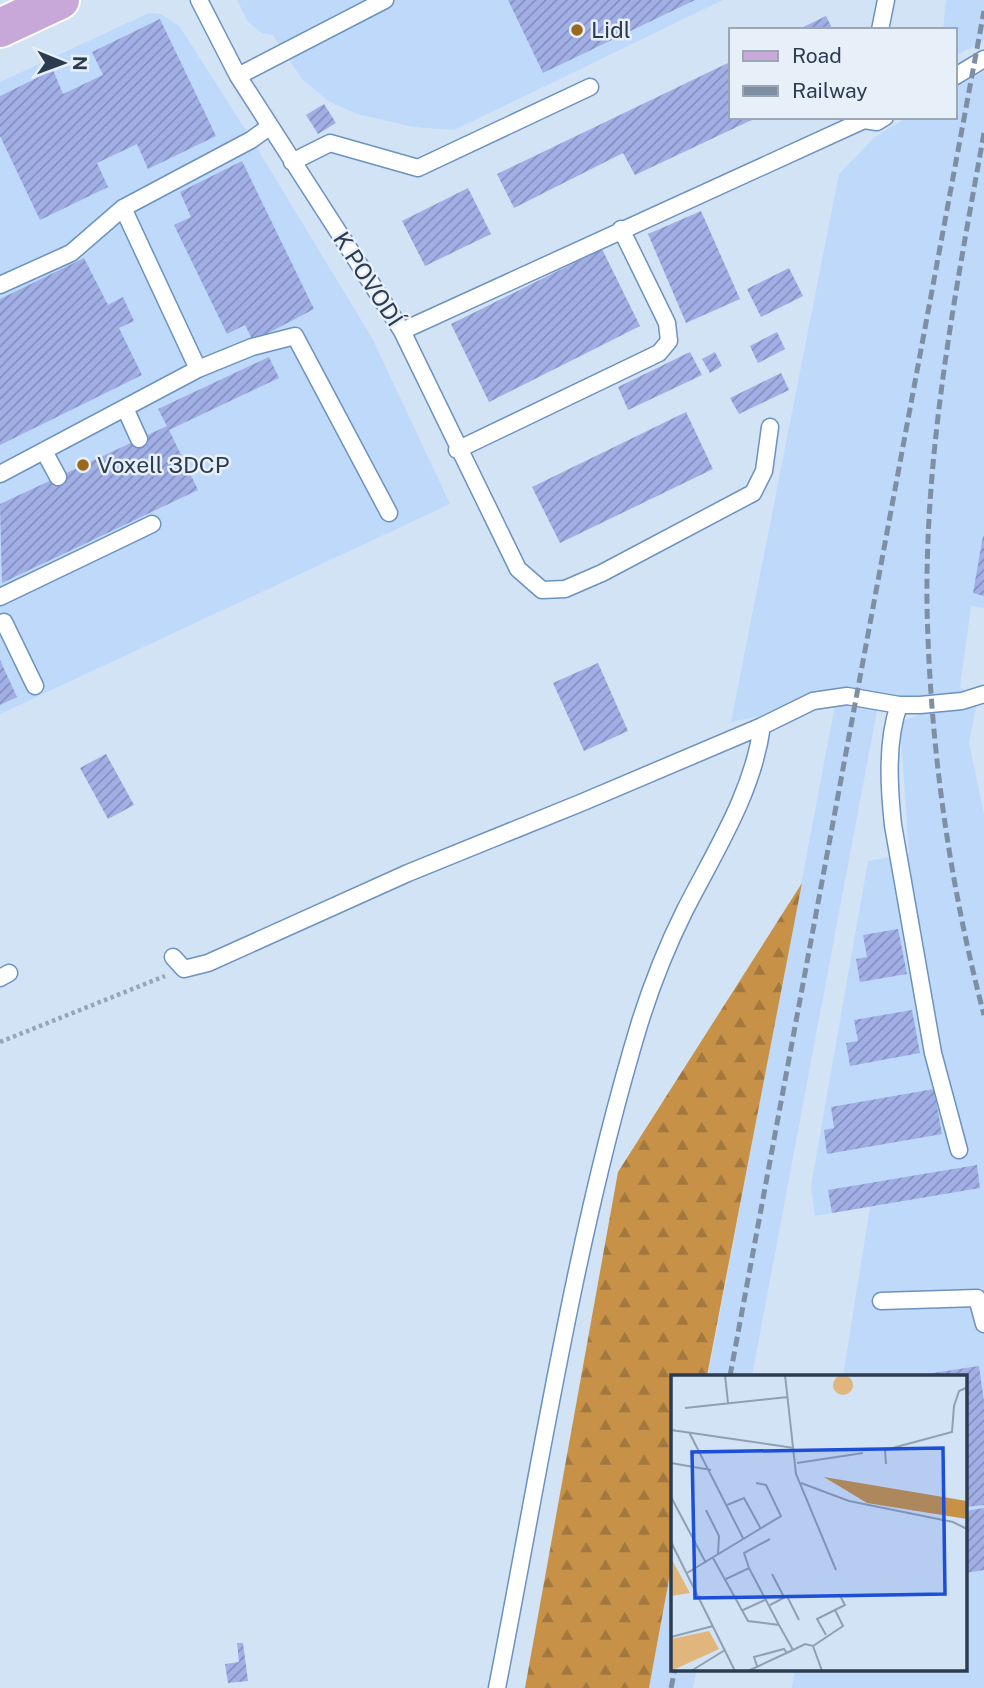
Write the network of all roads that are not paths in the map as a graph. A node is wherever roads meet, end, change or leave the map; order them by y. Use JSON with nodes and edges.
{"nodes":[{"id":1,"x":60,"y":0,"type":"edge"},
{"id":2,"x":200,"y":0,"type":"edge"},
{"id":3,"x":385,"y":0,"type":"edge"},
{"id":4,"x":886,"y":0,"type":"edge"},
{"id":5,"x":0,"y":28,"type":"edge"},
{"id":6,"x":880,"y":28,"type":"edge"},
{"id":7,"x":984,"y":59,"type":"edge"},
{"id":8,"x":237,"y":76,"type":"junction"},
{"id":9,"x":956,"y":76,"type":"edge"},
{"id":10,"x":590,"y":87,"type":"dead end"},
{"id":11,"x":864,"y":119,"type":"edge"},
{"id":12,"x":882,"y":119,"type":"edge"},
{"id":13,"x":270,"y":127,"type":"junction"},
{"id":14,"x":292,"y":162,"type":"junction"},
{"id":15,"x":122,"y":208,"type":"junction"},
{"id":16,"x":621,"y":229,"type":"junction"},
{"id":17,"x":0,"y":285,"type":"edge"},
{"id":18,"x":402,"y":331,"type":"junction"},
{"id":19,"x":198,"y":369,"type":"junction"},
{"id":20,"x":125,"y":408,"type":"junction"},
{"id":21,"x":770,"y":427,"type":"dead end"},
{"id":22,"x":139,"y":439,"type":"dead end"},
{"id":23,"x":457,"y":450,"type":"junction"},
{"id":24,"x":44,"y":451,"type":"junction"},
{"id":25,"x":0,"y":474,"type":"edge"},
{"id":26,"x":58,"y":477,"type":"dead end"},
{"id":27,"x":389,"y":513,"type":"dead end"},
{"id":28,"x":152,"y":524,"type":"dead end"},
{"id":29,"x":0,"y":597,"type":"edge"},
{"id":30,"x":1,"y":620,"type":"edge"},
{"id":31,"x":35,"y":685,"type":"dead end"},
{"id":32,"x":984,"y":694,"type":"edge"},
{"id":33,"x":898,"y":705,"type":"junction"},
{"id":34,"x":762,"y":726,"type":"junction"},
{"id":35,"x":179,"y":963,"type":"road end"},
{"id":36,"x":960,"y":1150,"type":"dead end"},
{"id":37,"x":881,"y":1301,"type":"dead end"},
{"id":38,"x":984,"y":1324,"type":"edge"},
{"id":39,"x":497,"y":1688,"type":"edge"}],
"edges":[{"from":1,"to":5,"type":"main road"},
{"from":2,"to":8,"type":"lane","name":"K POVODÍ"},
{"from":3,"to":8,"type":"lane"},
{"from":4,"to":6,"type":"lane"},
{"from":7,"to":9,"type":"lane"},
{"from":8,"to":13,"type":"lane","name":"K POVODÍ"},
{"from":10,"to":14,"type":"lane"},
{"from":11,"to":12,"type":"lane"},
{"from":11,"to":16,"type":"lane"},
{"from":13,"to":14,"type":"lane","name":"K POVODÍ"},
{"from":13,"to":15,"type":"lane"},
{"from":14,"to":18,"type":"lane","name":"K POVODÍ"},
{"from":15,"to":17,"type":"lane"},
{"from":15,"to":19,"type":"lane"},
{"from":16,"to":18,"type":"lane"},
{"from":16,"to":23,"type":"lane"},
{"from":18,"to":23,"type":"lane","name":"K POVODÍ"},
{"from":19,"to":20,"type":"lane"},
{"from":19,"to":27,"type":"lane"},
{"from":20,"to":22,"type":"lane"},
{"from":20,"to":24,"type":"lane"},
{"from":21,"to":23,"type":"lane","name":"K POVODÍ"},
{"from":24,"to":25,"type":"lane"},
{"from":24,"to":26,"type":"lane"},
{"from":28,"to":29,"type":"lane"},
{"from":30,"to":31,"type":"lane"},
{"from":32,"to":33,"type":"lane"},
{"from":33,"to":34,"type":"lane"},
{"from":33,"to":36,"type":"lane"},
{"from":34,"to":35,"type":"lane"},
{"from":34,"to":39,"type":"lane"},
{"from":37,"to":38,"type":"lane"}]}
